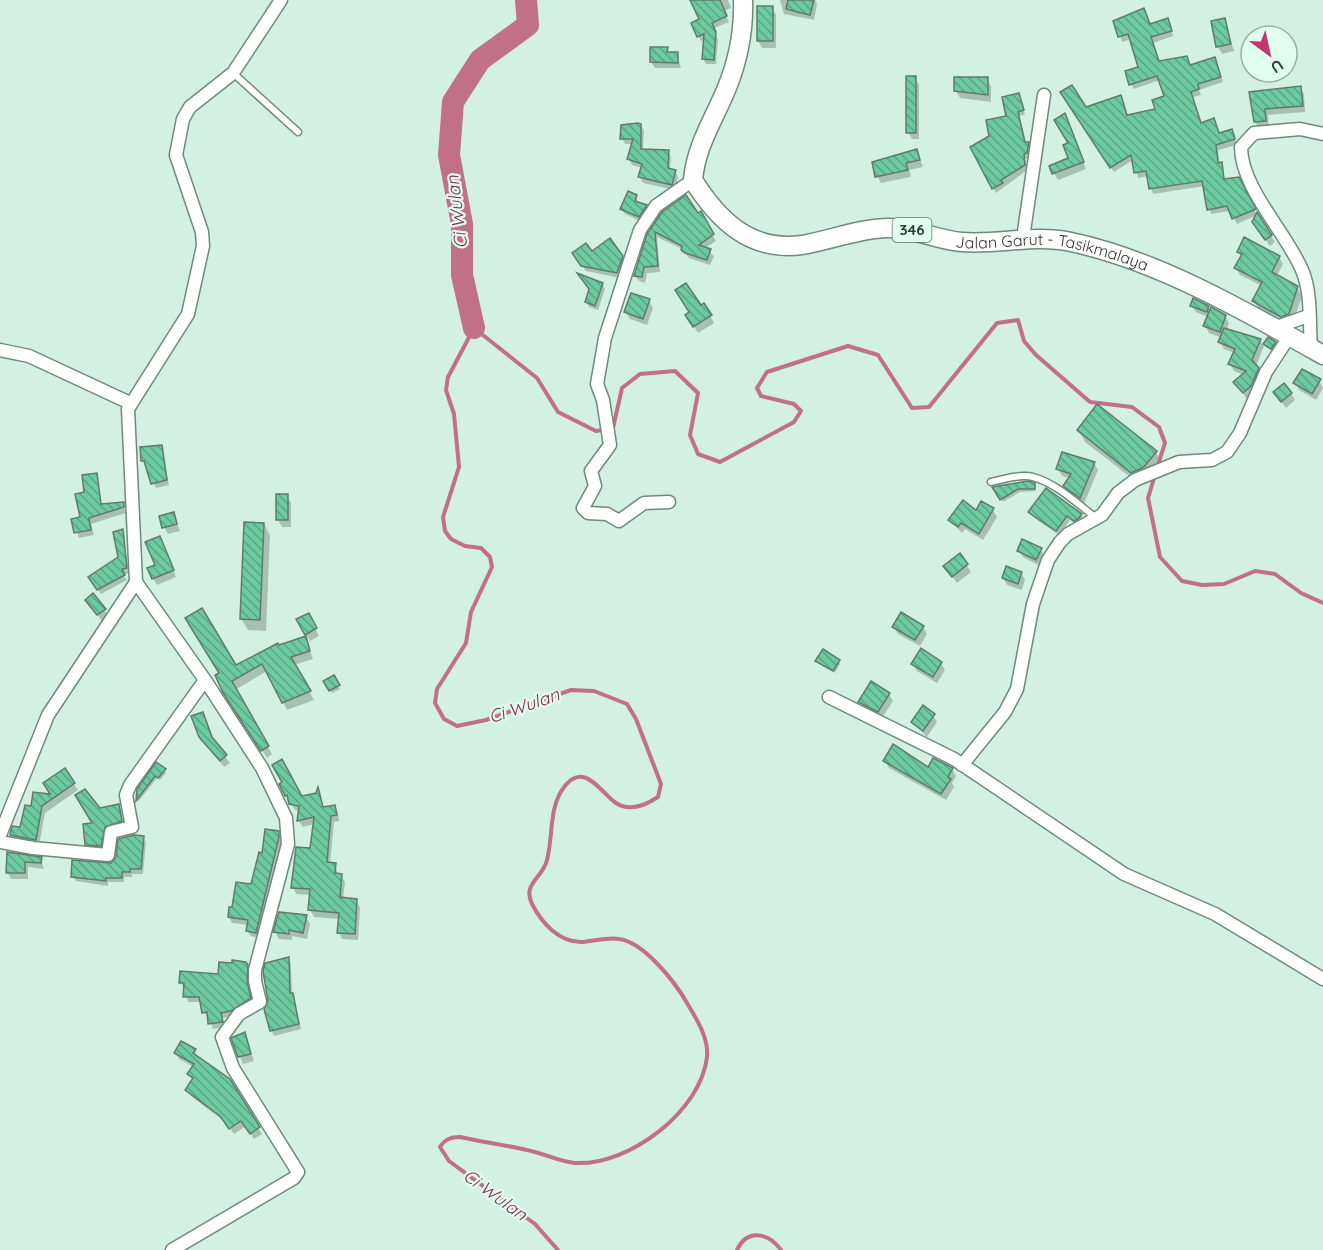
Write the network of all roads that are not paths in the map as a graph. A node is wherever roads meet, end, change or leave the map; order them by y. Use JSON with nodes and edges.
{"nodes":[{"id":1,"x":281,"y":0,"type":"edge"},
{"id":2,"x":743,"y":0,"type":"edge"},
{"id":3,"x":233,"y":73,"type":"junction"},
{"id":4,"x":1044,"y":94,"type":"dead end"},
{"id":5,"x":298,"y":132,"type":"dead end"},
{"id":6,"x":1323,"y":134,"type":"edge"},
{"id":7,"x":693,"y":180,"type":"junction"},
{"id":8,"x":1023,"y":238,"type":"junction"},
{"id":9,"x":1308,"y":316,"type":"junction"},
{"id":10,"x":1282,"y":332,"type":"junction"},
{"id":11,"x":0,"y":350,"type":"edge"},
{"id":12,"x":1317,"y":351,"type":"edge"},
{"id":13,"x":130,"y":403,"type":"junction"},
{"id":14,"x":991,"y":482,"type":"dead end"},
{"id":15,"x":669,"y":502,"type":"dead end"},
{"id":16,"x":1096,"y":519,"type":"junction"},
{"id":17,"x":136,"y":582,"type":"junction"},
{"id":18,"x":205,"y":680,"type":"junction"},
{"id":19,"x":829,"y":697,"type":"dead end"},
{"id":20,"x":962,"y":765,"type":"junction"},
{"id":21,"x":0,"y":836,"type":"edge"},
{"id":22,"x":0,"y":842,"type":"edge"},
{"id":23,"x":1323,"y":979,"type":"edge"},
{"id":24,"x":172,"y":1250,"type":"edge"}],
"edges":[{"from":1,"to":3,"type":"street"},
{"from":2,"to":7,"type":"main road"},
{"from":3,"to":5,"type":"lane"},
{"from":3,"to":13,"type":"street"},
{"from":4,"to":8,"type":"street"},
{"from":6,"to":9,"type":"street"},
{"from":7,"to":8,"type":"main road","name":"Jalan Garut - Tasikmalaya","number":"346"},
{"from":7,"to":15,"type":"street"},
{"from":8,"to":10,"type":"main road","name":"Jalan Garut - Tasikmalaya","number":"346"},
{"from":9,"to":10,"type":"street"},
{"from":9,"to":12,"type":"street"},
{"from":10,"to":12,"type":"main road","name":"Jalan Garut - Tasikmalaya","number":"346"},
{"from":10,"to":16,"type":"street"},
{"from":11,"to":13,"type":"street"},
{"from":13,"to":17,"type":"street"},
{"from":14,"to":16,"type":"lane"},
{"from":16,"to":20,"type":"street"},
{"from":17,"to":18,"type":"street"},
{"from":17,"to":21,"type":"street"},
{"from":18,"to":22,"type":"street"},
{"from":18,"to":24,"type":"street"},
{"from":19,"to":20,"type":"street"},
{"from":20,"to":23,"type":"street"}]}
